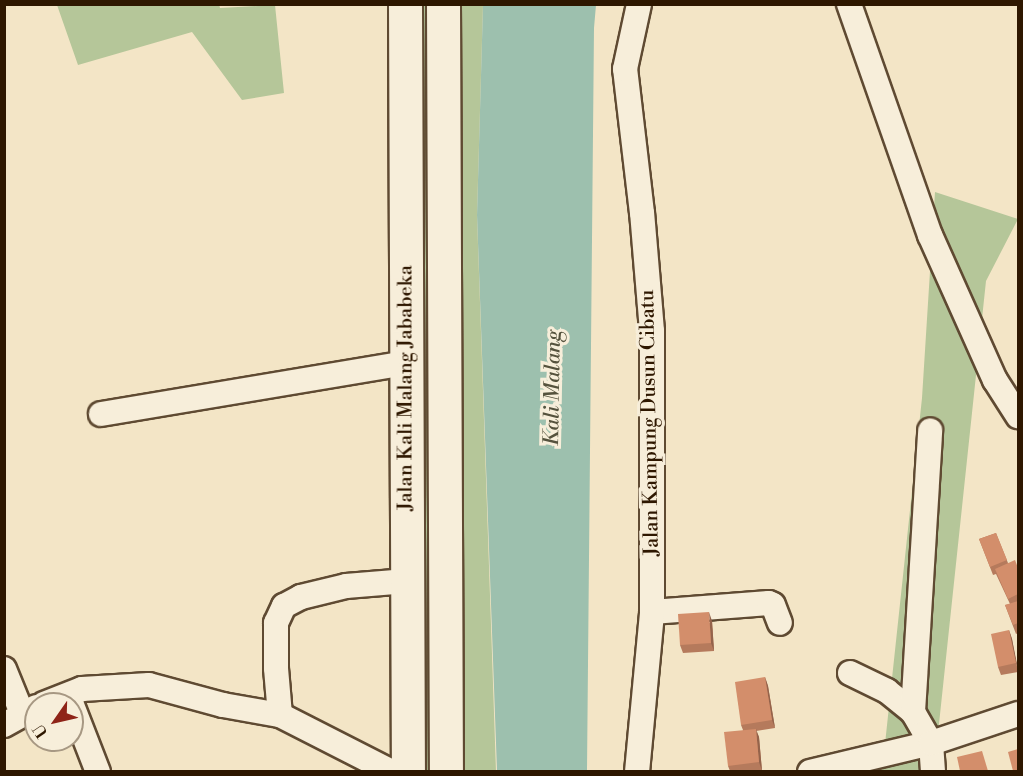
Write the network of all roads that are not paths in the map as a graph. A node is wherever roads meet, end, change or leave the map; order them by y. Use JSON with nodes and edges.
{"nodes":[{"id":1,"x":405,"y":4,"type":"edge"},
{"id":2,"x":443,"y":4,"type":"edge"},
{"id":3,"x":639,"y":4,"type":"edge"},
{"id":4,"x":849,"y":4,"type":"edge"},
{"id":5,"x":406,"y":363,"type":"junction"},
{"id":6,"x":101,"y":414,"type":"dead end"},
{"id":7,"x":1018,"y":416,"type":"edge"},
{"id":8,"x":930,"y":431,"type":"dead end"},
{"id":9,"x":445,"y":525,"type":"junction"},
{"id":10,"x":407,"y":526,"type":"junction"},
{"id":11,"x":407,"y":581,"type":"junction"},
{"id":12,"x":652,"y":612,"type":"junction"},
{"id":13,"x":780,"y":623,"type":"dead end"},
{"id":14,"x":4,"y":669,"type":"edge"},
{"id":15,"x":850,"y":673,"type":"dead end"},
{"id":16,"x":79,"y":692,"type":"edge"},
{"id":17,"x":24,"y":706,"type":"edge"},
{"id":18,"x":913,"y":712,"type":"junction"},
{"id":19,"x":1018,"y":714,"type":"edge"},
{"id":20,"x":280,"y":715,"type":"junction"},
{"id":21,"x":84,"y":736,"type":"edge"},
{"id":22,"x":931,"y":743,"type":"junction"},
{"id":23,"x":98,"y":771,"type":"edge"},
{"id":24,"x":392,"y":771,"type":"edge"},
{"id":25,"x":408,"y":771,"type":"edge"},
{"id":26,"x":446,"y":771,"type":"edge"},
{"id":27,"x":637,"y":771,"type":"edge"},
{"id":28,"x":810,"y":771,"type":"edge"},
{"id":29,"x":933,"y":771,"type":"edge"}],
"edges":[{"from":1,"to":5,"type":"main road","name":"Jalan Kali Malang Jababeka"},
{"from":2,"to":9,"type":"main road","name":"Jalan Kali Malang Jababeka"},
{"from":3,"to":12,"type":"street","name":"Jalan Kampung Dusun Cibatu"},
{"from":4,"to":7,"type":"street"},
{"from":5,"to":6,"type":"street"},
{"from":5,"to":10,"type":"main road","name":"Jalan Kali Malang Jababeka"},
{"from":8,"to":18,"type":"street"},
{"from":9,"to":10,"type":"main road"},
{"from":9,"to":26,"type":"main road","name":"Jalan Kali Malang Jababeka"},
{"from":10,"to":11,"type":"main road","name":"Jalan Kali Malang Jababeka"},
{"from":11,"to":20,"type":"street"},
{"from":11,"to":25,"type":"main road","name":"Jalan Kali Malang Jababeka"},
{"from":12,"to":13,"type":"street"},
{"from":12,"to":27,"type":"street","name":"Jalan Kampung Dusun Cibatu"},
{"from":14,"to":17,"type":"street"},
{"from":15,"to":18,"type":"street"},
{"from":16,"to":20,"type":"street"},
{"from":18,"to":22,"type":"street"},
{"from":19,"to":22,"type":"street"},
{"from":20,"to":24,"type":"street"},
{"from":21,"to":23,"type":"street"},
{"from":22,"to":28,"type":"street"},
{"from":22,"to":29,"type":"street"}]}
